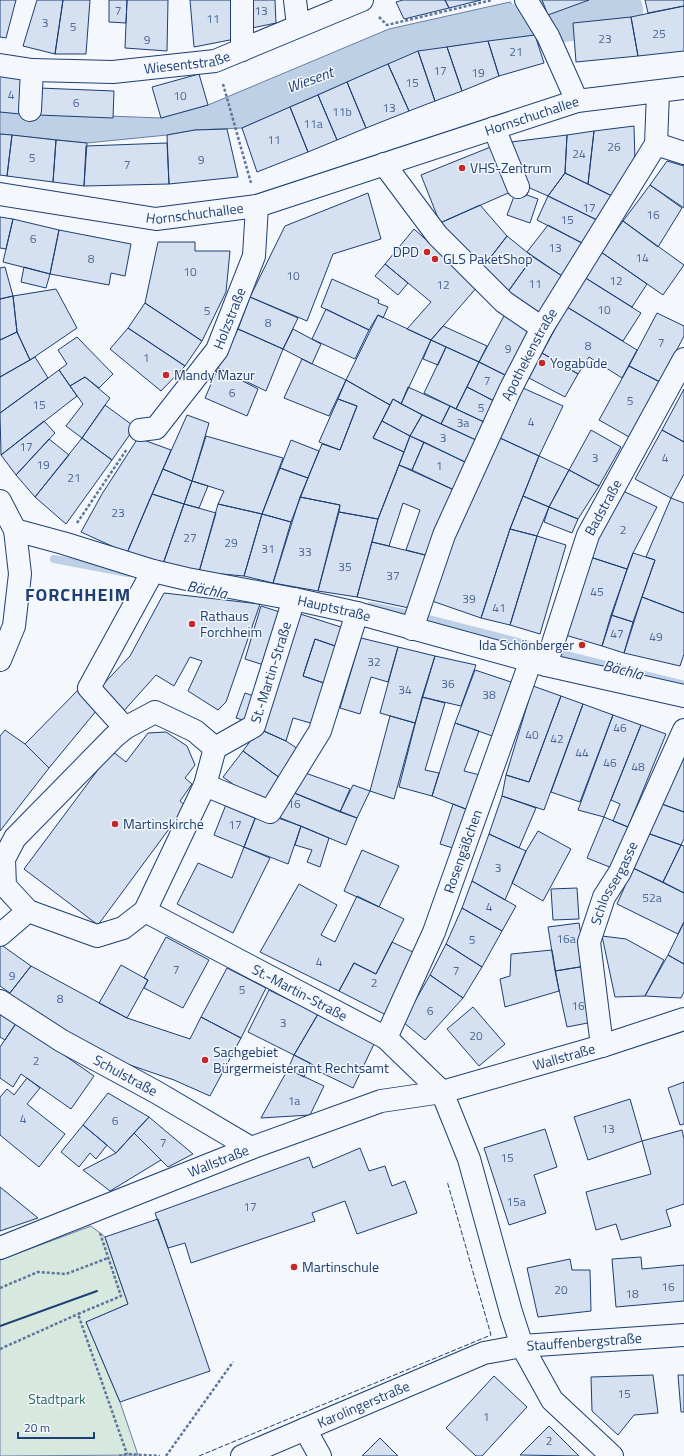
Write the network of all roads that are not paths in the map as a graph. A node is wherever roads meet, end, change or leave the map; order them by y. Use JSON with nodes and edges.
{"nodes":[{"id":1,"x":242,"y":0,"type":"edge"},
{"id":2,"x":295,"y":0,"type":"edge"},
{"id":3,"x":362,"y":0,"type":"edge"},
{"id":4,"x":526,"y":0,"type":"edge"},
{"id":5,"x":298,"y":26,"type":"junction"},
{"id":6,"x":242,"y":50,"type":"junction"},
{"id":7,"x":0,"y":65,"type":"edge"},
{"id":8,"x":32,"y":70,"type":"junction"},
{"id":9,"x":684,"y":88,"type":"edge"},
{"id":10,"x":658,"y":92,"type":"junction"},
{"id":11,"x":577,"y":101,"type":"junction"},
{"id":12,"x":30,"y":110,"type":"dead end"},
{"id":13,"x":494,"y":128,"type":"junction"},
{"id":14,"x":656,"y":144,"type":"junction"},
{"id":15,"x":684,"y":153,"type":"edge"},
{"id":16,"x":384,"y":164,"type":"junction"},
{"id":17,"x":518,"y":187,"type":"dead end"},
{"id":18,"x":0,"y":194,"type":"edge"},
{"id":19,"x":257,"y":206,"type":"junction"},
{"id":20,"x":542,"y":328,"type":"junction"},
{"id":21,"x":684,"y":360,"type":"edge"},
{"id":22,"x":140,"y":430,"type":"road end"},
{"id":23,"x":0,"y":502,"type":"edge"},
{"id":24,"x":15,"y":530,"type":"junction"},
{"id":25,"x":153,"y":571,"type":"junction"},
{"id":26,"x":294,"y":598,"type":"junction"},
{"id":27,"x":357,"y":613,"type":"junction"},
{"id":28,"x":412,"y":629,"type":"junction"},
{"id":29,"x":0,"y":660,"type":"edge"},
{"id":30,"x":539,"y":663,"type":"junction"},
{"id":31,"x":684,"y":696,"type":"edge"},
{"id":32,"x":125,"y":728,"type":"junction"},
{"id":33,"x":684,"y":730,"type":"edge"},
{"id":34,"x":215,"y":748,"type":"junction"},
{"id":35,"x":205,"y":785,"type":"junction"},
{"id":36,"x":28,"y":911,"type":"junction"},
{"id":37,"x":145,"y":911,"type":"junction"},
{"id":38,"x":0,"y":935,"type":"edge"},
{"id":39,"x":0,"y":1001,"type":"edge"},
{"id":40,"x":684,"y":1019,"type":"edge"},
{"id":41,"x":386,"y":1038,"type":"junction"},
{"id":42,"x":602,"y":1046,"type":"junction"},
{"id":43,"x":442,"y":1092,"type":"junction"},
{"id":44,"x":251,"y":1148,"type":"junction"},
{"id":45,"x":0,"y":1248,"type":"edge"},
{"id":46,"x":684,"y":1335,"type":"edge"},
{"id":47,"x":522,"y":1346,"type":"junction"},
{"id":48,"x":484,"y":1353,"type":"joint"},
{"id":49,"x":305,"y":1429,"type":"junction"},
{"id":50,"x":242,"y":1456,"type":"edge"},
{"id":51,"x":320,"y":1456,"type":"edge"},
{"id":52,"x":612,"y":1456,"type":"edge"}],
"edges":[{"from":1,"to":6,"type":"street"},
{"from":2,"to":5,"type":"street"},
{"from":3,"to":5,"type":"street","name":"Wiesentstraße"},
{"from":4,"to":11,"type":"street"},
{"from":5,"to":6,"type":"street","name":"Wiesentstraße"},
{"from":6,"to":8,"type":"street","name":"Wiesentstraße"},
{"from":7,"to":8,"type":"street","name":"Wiesentstraße"},
{"from":8,"to":12,"type":"street"},
{"from":9,"to":10,"type":"street","name":"Hornschuchallee"},
{"from":10,"to":11,"type":"street","name":"Hornschuchallee"},
{"from":10,"to":14,"type":"street","name":"Apothekenstraße"},
{"from":11,"to":13,"type":"street","name":"Hornschuchallee"},
{"from":13,"to":16,"type":"street","name":"Hornschuchallee"},
{"from":13,"to":17,"type":"street"},
{"from":14,"to":15,"type":"street"},
{"from":14,"to":20,"type":"street","name":"Apothekenstraße"},
{"from":16,"to":19,"type":"street","name":"Hornschuchallee"},
{"from":16,"to":20,"type":"street"},
{"from":18,"to":19,"type":"street","name":"Hornschuchallee"},
{"from":19,"to":22,"type":"street","name":"Holzstraße"},
{"from":20,"to":28,"type":"street","name":"Apothekenstraße"},
{"from":21,"to":30,"type":"street","name":"Badstraße"},
{"from":23,"to":24,"type":"street"},
{"from":24,"to":25,"type":"street","name":"Hauptstraße"},
{"from":24,"to":29,"type":"street"},
{"from":25,"to":26,"type":"street","name":"Hauptstraße"},
{"from":25,"to":32,"type":"street"},
{"from":26,"to":27,"type":"street","name":"Hauptstraße"},
{"from":26,"to":34,"type":"street","name":"St.-Martin-Straße"},
{"from":27,"to":28,"type":"street","name":"Hauptstraße"},
{"from":27,"to":35,"type":"street"},
{"from":28,"to":30,"type":"street","name":"Hauptstraße"},
{"from":30,"to":31,"type":"street","name":"Hauptstraße"},
{"from":30,"to":41,"type":"street","name":"Rosengäßchen"},
{"from":32,"to":34,"type":"street"},
{"from":32,"to":36,"type":"street"},
{"from":33,"to":42,"type":"street","name":"Schlossergasse"},
{"from":34,"to":35,"type":"street"},
{"from":35,"to":37,"type":"street"},
{"from":36,"to":37,"type":"street"},
{"from":36,"to":38,"type":"street"},
{"from":37,"to":41,"type":"street","name":"St.-Martin-Straße"},
{"from":39,"to":44,"type":"street","name":"Schulstraße"},
{"from":40,"to":42,"type":"street","name":"Wallstraße"},
{"from":41,"to":43,"type":"street","name":"St.-Martin-Straße"},
{"from":42,"to":43,"type":"street","name":"Wallstraße"},
{"from":43,"to":44,"type":"street","name":"Wallstraße"},
{"from":43,"to":47,"type":"street"},
{"from":44,"to":45,"type":"street","name":"Wallstraße"},
{"from":46,"to":47,"type":"street","name":"Stauffenbergstraße"},
{"from":47,"to":48,"type":"street","name":"Stauffenbergstraße"},
{"from":47,"to":52,"type":"street"},
{"from":48,"to":49,"type":"street","name":"Karolingerstraße"},
{"from":49,"to":50,"type":"street","name":"Karolingerstraße"},
{"from":49,"to":51,"type":"street"}]}
